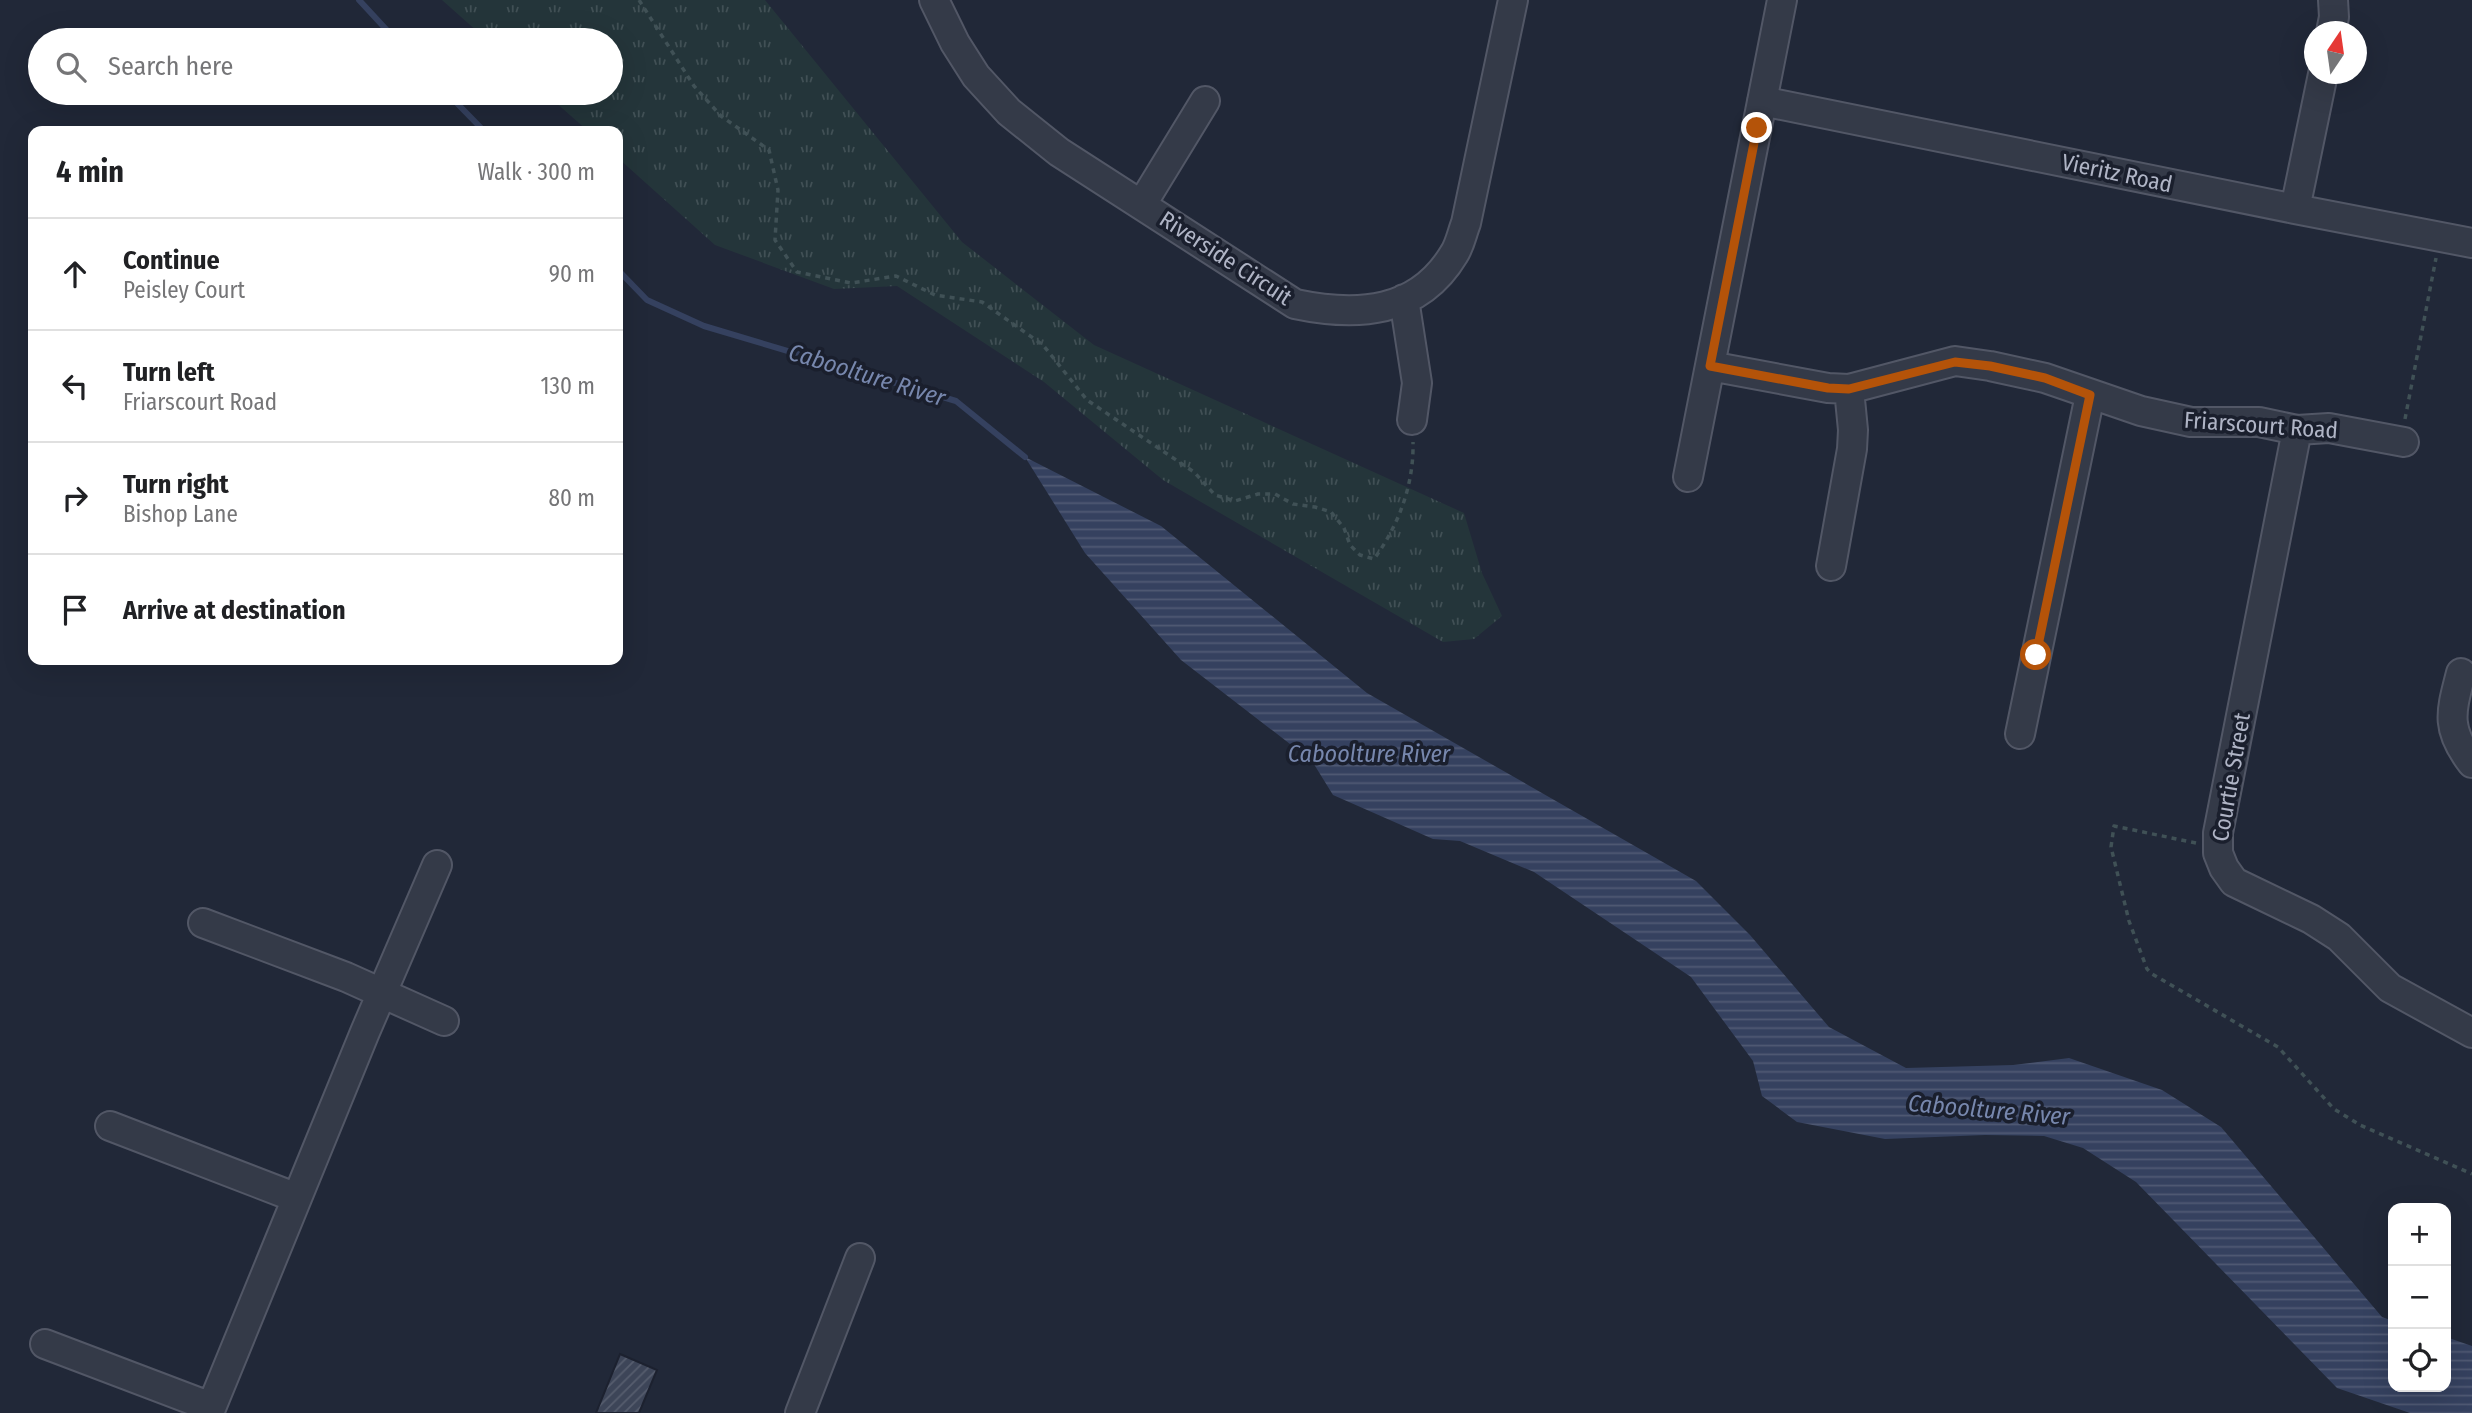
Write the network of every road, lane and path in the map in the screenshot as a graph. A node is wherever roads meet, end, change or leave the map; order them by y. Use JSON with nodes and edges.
{"nodes":[{"id":1,"x":639,"y":0,"type":"edge"},
{"id":2,"x":934,"y":0,"type":"edge"},
{"id":3,"x":1513,"y":0,"type":"edge"},
{"id":4,"x":1782,"y":0,"type":"edge"},
{"id":5,"x":2333,"y":0,"type":"edge"},
{"id":6,"x":2333,"y":21,"type":"edge"},
{"id":7,"x":2321,"y":84,"type":"edge"},
{"id":8,"x":1205,"y":101,"type":"dead end"},
{"id":9,"x":1762,"y":101,"type":"junction"},
{"id":10,"x":1142,"y":204,"type":"junction"},
{"id":11,"x":2295,"y":209,"type":"junction"},
{"id":12,"x":2472,"y":243,"type":"edge"},
{"id":13,"x":2436,"y":257,"type":"dead end"},
{"id":14,"x":1404,"y":299,"type":"junction"},
{"id":15,"x":1710,"y":366,"type":"junction"},
{"id":16,"x":1849,"y":389,"type":"junction"},
{"id":17,"x":2090,"y":395,"type":"junction"},
{"id":18,"x":1412,"y":420,"type":"joint"},
{"id":19,"x":2297,"y":430,"type":"junction"},
{"id":20,"x":2402,"y":442,"type":"joint"},
{"id":21,"x":1688,"y":477,"type":"dead end"},
{"id":22,"x":1831,"y":566,"type":"dead end"},
{"id":23,"x":2461,"y":673,"type":"dead end"},
{"id":24,"x":2020,"y":734,"type":"dead end"},
{"id":25,"x":2472,"y":763,"type":"edge"},
{"id":26,"x":2198,"y":844,"type":"dead end"},
{"id":27,"x":437,"y":864,"type":"dead end"},
{"id":28,"x":203,"y":923,"type":"dead end"},
{"id":29,"x":382,"y":994,"type":"junction"},
{"id":30,"x":444,"y":1021,"type":"dead end"},
{"id":31,"x":2472,"y":1033,"type":"edge"},
{"id":32,"x":110,"y":1126,"type":"dead end"},
{"id":33,"x":2472,"y":1174,"type":"edge"},
{"id":34,"x":297,"y":1198,"type":"junction"},
{"id":35,"x":860,"y":1258,"type":"dead end"},
{"id":36,"x":44,"y":1344,"type":"dead end"},
{"id":37,"x":210,"y":1410,"type":"edge"},
{"id":38,"x":800,"y":1413,"type":"edge"}],
"edges":[{"from":1,"to":18,"type":"path"},
{"from":2,"to":10,"type":"street","name":"Riverside Circuit"},
{"from":3,"to":14,"type":"street","name":"Riverside Circuit"},
{"from":4,"to":9,"type":"street"},
{"from":5,"to":6,"type":"street"},
{"from":7,"to":11,"type":"street"},
{"from":8,"to":10,"type":"street"},
{"from":9,"to":11,"type":"street","name":"Vieritz Road"},
{"from":9,"to":15,"type":"street"},
{"from":10,"to":14,"type":"street","name":"Riverside Circuit"},
{"from":11,"to":12,"type":"street","name":"Vieritz Road"},
{"from":13,"to":20,"type":"path"},
{"from":14,"to":18,"type":"street"},
{"from":15,"to":16,"type":"street","name":"Friarscourt Road"},
{"from":15,"to":21,"type":"street"},
{"from":16,"to":17,"type":"street","name":"Friarscourt Road"},
{"from":16,"to":22,"type":"street"},
{"from":17,"to":19,"type":"street","name":"Friarscourt Road"},
{"from":17,"to":24,"type":"street"},
{"from":19,"to":20,"type":"street","name":"Friarscourt Road"},
{"from":19,"to":31,"type":"street","name":"Courtie Street"},
{"from":23,"to":25,"type":"street"},
{"from":26,"to":33,"type":"path"},
{"from":27,"to":29,"type":"street"},
{"from":28,"to":29,"type":"street"},
{"from":29,"to":30,"type":"street"},
{"from":29,"to":34,"type":"street"},
{"from":32,"to":34,"type":"street"},
{"from":34,"to":37,"type":"street"},
{"from":35,"to":38,"type":"street"},
{"from":36,"to":37,"type":"street"}]}
